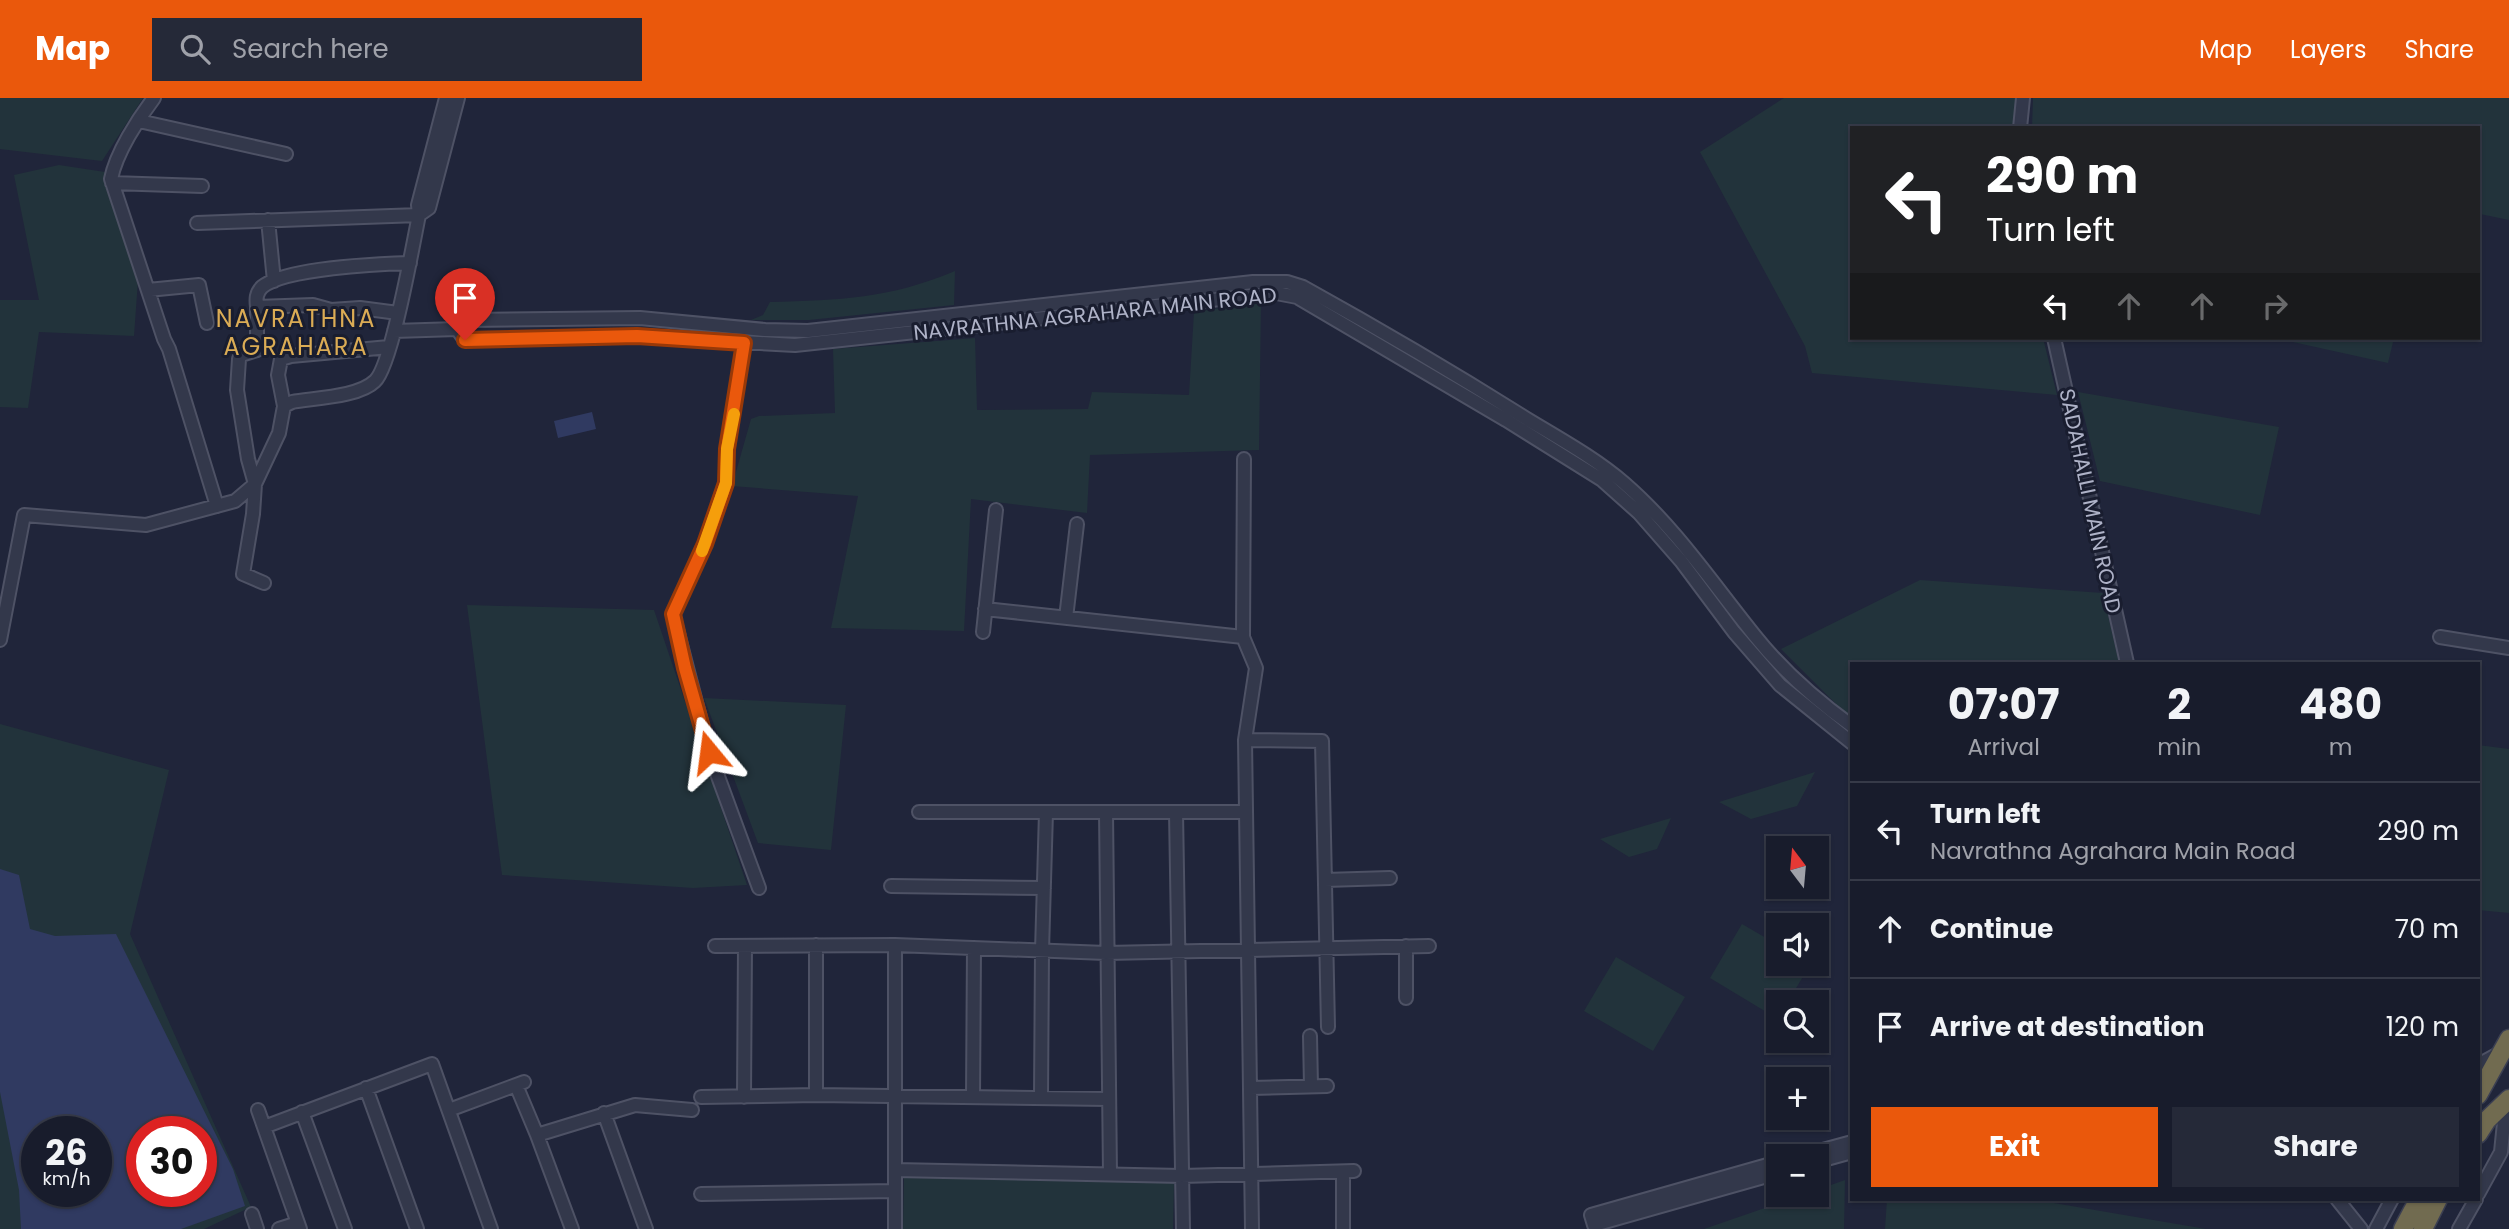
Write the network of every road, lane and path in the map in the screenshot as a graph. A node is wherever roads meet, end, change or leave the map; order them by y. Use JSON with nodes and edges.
{"nodes":[{"id":1,"x":154,"y":98,"type":"edge"},
{"id":2,"x":446,"y":98,"type":"edge"},
{"id":3,"x":457,"y":98,"type":"edge"},
{"id":4,"x":2023,"y":98,"type":"edge"},
{"id":5,"x":139,"y":121,"type":"junction"},
{"id":6,"x":2020,"y":126,"type":"edge"},
{"id":7,"x":286,"y":154,"type":"dead end"},
{"id":8,"x":113,"y":183,"type":"junction"},
{"id":9,"x":202,"y":186,"type":"dead end"},
{"id":10,"x":419,"y":215,"type":"junction"},
{"id":11,"x":268,"y":220,"type":"junction"},
{"id":12,"x":197,"y":223,"type":"dead end"},
{"id":13,"x":410,"y":263,"type":"junction"},
{"id":14,"x":274,"y":281,"type":"junction"},
{"id":15,"x":148,"y":290,"type":"junction"},
{"id":16,"x":257,"y":307,"type":"junction"},
{"id":17,"x":398,"y":313,"type":"junction"},
{"id":18,"x":639,"y":318,"type":"junction"},
{"id":19,"x":208,"y":323,"type":"dead end"},
{"id":20,"x":457,"y":329,"type":"junction"},
{"id":21,"x":394,"y":331,"type":"junction"},
{"id":22,"x":637,"y":336,"type":"junction"},
{"id":23,"x":2054,"y":340,"type":"edge"},
{"id":24,"x":744,"y":343,"type":"junction"},
{"id":25,"x":389,"y":346,"type":"junction"},
{"id":26,"x":284,"y":406,"type":"junction"},
{"id":27,"x":1509,"y":415,"type":"junction"},
{"id":28,"x":1244,"y":458,"type":"dead end"},
{"id":29,"x":254,"y":484,"type":"junction"},
{"id":30,"x":218,"y":506,"type":"junction"},
{"id":31,"x":996,"y":510,"type":"dead end"},
{"id":32,"x":1077,"y":524,"type":"dead end"},
{"id":33,"x":264,"y":583,"type":"dead end"},
{"id":34,"x":985,"y":609,"type":"junction"},
{"id":35,"x":1066,"y":618,"type":"junction"},
{"id":36,"x":983,"y":632,"type":"dead end"},
{"id":37,"x":1243,"y":637,"type":"junction"},
{"id":38,"x":2440,"y":637,"type":"dead end"},
{"id":39,"x":0,"y":640,"type":"edge"},
{"id":40,"x":2509,"y":648,"type":"edge"},
{"id":41,"x":2127,"y":662,"type":"edge"},
{"id":42,"x":1850,"y":725,"type":"edge"},
{"id":43,"x":1245,"y":740,"type":"junction"},
{"id":44,"x":1850,"y":741,"type":"edge"},
{"id":45,"x":1046,"y":812,"type":"junction"},
{"id":46,"x":1106,"y":812,"type":"junction"},
{"id":47,"x":1176,"y":812,"type":"junction"},
{"id":48,"x":1246,"y":812,"type":"junction"},
{"id":49,"x":919,"y":813,"type":"dead end"},
{"id":50,"x":1390,"y":878,"type":"dead end"},
{"id":51,"x":1325,"y":880,"type":"junction"},
{"id":52,"x":891,"y":886,"type":"dead end"},
{"id":53,"x":1044,"y":887,"type":"junction"},
{"id":54,"x":759,"y":888,"type":"dead end"},
{"id":55,"x":895,"y":945,"type":"junction"},
{"id":56,"x":715,"y":946,"type":"dead end"},
{"id":57,"x":746,"y":946,"type":"junction"},
{"id":58,"x":816,"y":946,"type":"junction"},
{"id":59,"x":1429,"y":946,"type":"dead end"},
{"id":60,"x":1406,"y":947,"type":"junction"},
{"id":61,"x":974,"y":948,"type":"junction"},
{"id":62,"x":1326,"y":948,"type":"junction"},
{"id":63,"x":1248,"y":950,"type":"junction"},
{"id":64,"x":1042,"y":951,"type":"junction"},
{"id":65,"x":1177,"y":952,"type":"junction"},
{"id":66,"x":1106,"y":953,"type":"junction"},
{"id":67,"x":1406,"y":998,"type":"dead end"},
{"id":68,"x":1328,"y":1027,"type":"dead end"},
{"id":69,"x":1310,"y":1036,"type":"dead end"},
{"id":70,"x":2504,"y":1046,"type":"edge"},
{"id":71,"x":2480,"y":1064,"type":"edge"},
{"id":72,"x":1311,"y":1086,"type":"junction"},
{"id":73,"x":1327,"y":1086,"type":"dead end"},
{"id":74,"x":366,"y":1088,"type":"junction"},
{"id":75,"x":1250,"y":1088,"type":"junction"},
{"id":76,"x":2480,"y":1091,"type":"edge"},
{"id":77,"x":816,"y":1095,"type":"junction"},
{"id":78,"x":896,"y":1096,"type":"junction"},
{"id":79,"x":701,"y":1097,"type":"dead end"},
{"id":80,"x":744,"y":1097,"type":"junction"},
{"id":81,"x":973,"y":1097,"type":"junction"},
{"id":82,"x":1041,"y":1098,"type":"junction"},
{"id":83,"x":1108,"y":1100,"type":"junction"},
{"id":84,"x":2507,"y":1101,"type":"edge"},
{"id":85,"x":258,"y":1110,"type":"dead end"},
{"id":86,"x":692,"y":1110,"type":"dead end"},
{"id":87,"x":449,"y":1111,"type":"junction"},
{"id":88,"x":302,"y":1112,"type":"junction"},
{"id":89,"x":604,"y":1113,"type":"junction"},
{"id":90,"x":264,"y":1127,"type":"junction"},
{"id":91,"x":2480,"y":1131,"type":"edge"},
{"id":92,"x":537,"y":1135,"type":"junction"},
{"id":93,"x":1850,"y":1143,"type":"edge"},
{"id":94,"x":1829,"y":1148,"type":"edge"},
{"id":95,"x":1850,"y":1153,"type":"edge"},
{"id":96,"x":1829,"y":1158,"type":"edge"},
{"id":97,"x":1766,"y":1166,"type":"edge"},
{"id":98,"x":895,"y":1170,"type":"junction"},
{"id":99,"x":1110,"y":1174,"type":"junction"},
{"id":100,"x":1251,"y":1174,"type":"junction"},
{"id":101,"x":1182,"y":1176,"type":"junction"},
{"id":102,"x":1766,"y":1176,"type":"edge"},
{"id":103,"x":895,"y":1191,"type":"junction"},
{"id":104,"x":2480,"y":1191,"type":"edge"},
{"id":105,"x":701,"y":1194,"type":"dead end"},
{"id":106,"x":2339,"y":1201,"type":"edge"},
{"id":107,"x":2391,"y":1201,"type":"edge"},
{"id":108,"x":2418,"y":1201,"type":"edge"},
{"id":109,"x":2437,"y":1201,"type":"edge"},
{"id":110,"x":2475,"y":1201,"type":"edge"},
{"id":111,"x":252,"y":1214,"type":"dead end"},
{"id":112,"x":299,"y":1226,"type":"edge"},
{"id":113,"x":257,"y":1229,"type":"edge"},
{"id":114,"x":279,"y":1229,"type":"edge"},
{"id":115,"x":345,"y":1229,"type":"edge"},
{"id":116,"x":417,"y":1229,"type":"edge"},
{"id":117,"x":491,"y":1229,"type":"edge"},
{"id":118,"x":572,"y":1229,"type":"edge"},
{"id":119,"x":646,"y":1229,"type":"edge"},
{"id":120,"x":895,"y":1229,"type":"edge"},
{"id":121,"x":1183,"y":1229,"type":"edge"},
{"id":122,"x":1252,"y":1229,"type":"edge"},
{"id":123,"x":1343,"y":1229,"type":"edge"},
{"id":124,"x":2361,"y":1229,"type":"edge"},
{"id":125,"x":2376,"y":1229,"type":"edge"},
{"id":126,"x":2403,"y":1229,"type":"edge"},
{"id":127,"x":2423,"y":1229,"type":"edge"},
{"id":128,"x":2459,"y":1229,"type":"edge"}],
"edges":[{"from":1,"to":5,"type":"street"},
{"from":2,"to":10,"type":"street"},
{"from":3,"to":10,"type":"street"},
{"from":4,"to":6,"type":"street"},
{"from":5,"to":7,"type":"street"},
{"from":5,"to":8,"type":"street"},
{"from":8,"to":9,"type":"street"},
{"from":8,"to":15,"type":"street"},
{"from":10,"to":11,"type":"street"},
{"from":10,"to":13,"type":"street"},
{"from":11,"to":12,"type":"street"},
{"from":11,"to":14,"type":"street"},
{"from":13,"to":14,"type":"street"},
{"from":13,"to":17,"type":"street"},
{"from":14,"to":16,"type":"street"},
{"from":15,"to":19,"type":"street"},
{"from":15,"to":30,"type":"street"},
{"from":16,"to":17,"type":"street"},
{"from":16,"to":29,"type":"street"},
{"from":17,"to":21,"type":"street"},
{"from":18,"to":20,"type":"street","name":"NAVRATHNA AGRAHARA MAIN ROAD"},
{"from":18,"to":22,"type":"street"},
{"from":18,"to":27,"type":"street","name":"NAVRATHNA AGRAHARA MAIN ROAD"},
{"from":20,"to":21,"type":"street"},
{"from":20,"to":22,"type":"street","name":"NAVRATHNA AGRAHARA MAIN ROAD"},
{"from":21,"to":25,"type":"street"},
{"from":22,"to":24,"type":"street","name":"NAVRATHNA AGRAHARA MAIN ROAD"},
{"from":23,"to":41,"type":"street","name":"SADAHALLI MAIN ROAD"},
{"from":24,"to":27,"type":"street","name":"NAVRATHNA AGRAHARA MAIN ROAD"},
{"from":24,"to":54,"type":"street"},
{"from":25,"to":26,"type":"street"},
{"from":25,"to":26,"type":"street"},
{"from":26,"to":29,"type":"street"},
{"from":27,"to":42,"type":"street","name":"NAVRATHNA AGRAHARA MAIN ROAD"},
{"from":27,"to":44,"type":"street","name":"NAVRATHNA AGRAHARA MAIN ROAD"},
{"from":28,"to":37,"type":"street"},
{"from":29,"to":30,"type":"street"},
{"from":29,"to":33,"type":"street"},
{"from":30,"to":39,"type":"street"},
{"from":31,"to":34,"type":"street"},
{"from":32,"to":35,"type":"street"},
{"from":34,"to":35,"type":"street"},
{"from":34,"to":36,"type":"street"},
{"from":35,"to":37,"type":"street"},
{"from":37,"to":43,"type":"street"},
{"from":38,"to":40,"type":"street"},
{"from":43,"to":48,"type":"street"},
{"from":43,"to":51,"type":"street"},
{"from":45,"to":46,"type":"street"},
{"from":45,"to":49,"type":"street"},
{"from":45,"to":53,"type":"street"},
{"from":46,"to":47,"type":"street"},
{"from":46,"to":66,"type":"street"},
{"from":47,"to":48,"type":"street"},
{"from":47,"to":65,"type":"street"},
{"from":48,"to":63,"type":"street"},
{"from":50,"to":51,"type":"street"},
{"from":51,"to":62,"type":"street"},
{"from":52,"to":53,"type":"street"},
{"from":53,"to":64,"type":"street"},
{"from":55,"to":58,"type":"street"},
{"from":55,"to":61,"type":"street"},
{"from":55,"to":78,"type":"street"},
{"from":56,"to":57,"type":"street"},
{"from":57,"to":58,"type":"street"},
{"from":57,"to":80,"type":"street"},
{"from":58,"to":77,"type":"street"},
{"from":59,"to":60,"type":"street"},
{"from":60,"to":62,"type":"street"},
{"from":60,"to":67,"type":"street"},
{"from":61,"to":64,"type":"street"},
{"from":61,"to":81,"type":"street"},
{"from":62,"to":63,"type":"street"},
{"from":62,"to":68,"type":"street"},
{"from":63,"to":65,"type":"street"},
{"from":63,"to":75,"type":"street"},
{"from":64,"to":66,"type":"street"},
{"from":64,"to":82,"type":"street"},
{"from":65,"to":66,"type":"street"},
{"from":65,"to":101,"type":"street"},
{"from":66,"to":83,"type":"street"},
{"from":69,"to":72,"type":"street"},
{"from":70,"to":71,"type":"street"},
{"from":70,"to":76,"type":"highway"},
{"from":72,"to":73,"type":"street"},
{"from":72,"to":75,"type":"street"},
{"from":74,"to":87,"type":"street"},
{"from":74,"to":88,"type":"street"},
{"from":74,"to":116,"type":"street"},
{"from":75,"to":100,"type":"street"},
{"from":77,"to":78,"type":"street"},
{"from":77,"to":80,"type":"street"},
{"from":78,"to":81,"type":"street"},
{"from":78,"to":98,"type":"street"},
{"from":79,"to":80,"type":"street"},
{"from":81,"to":82,"type":"street"},
{"from":82,"to":83,"type":"street"},
{"from":83,"to":99,"type":"street"},
{"from":84,"to":91,"type":"highway"},
{"from":84,"to":104,"type":"street"},
{"from":85,"to":90,"type":"street"},
{"from":86,"to":89,"type":"street"},
{"from":87,"to":92,"type":"street"},
{"from":87,"to":117,"type":"street"},
{"from":88,"to":90,"type":"street"},
{"from":88,"to":115,"type":"street"},
{"from":89,"to":92,"type":"street"},
{"from":89,"to":119,"type":"street"},
{"from":90,"to":112,"type":"street"},
{"from":92,"to":118,"type":"street"},
{"from":93,"to":94,"type":"street"},
{"from":95,"to":96,"type":"street"},
{"from":97,"to":102,"type":"street"},
{"from":98,"to":99,"type":"street"},
{"from":98,"to":103,"type":"street"},
{"from":99,"to":101,"type":"street"},
{"from":100,"to":101,"type":"street"},
{"from":100,"to":122,"type":"street"},
{"from":100,"to":123,"type":"street"},
{"from":101,"to":121,"type":"street"},
{"from":103,"to":105,"type":"street"},
{"from":103,"to":120,"type":"street"},
{"from":106,"to":124,"type":"street"},
{"from":107,"to":125,"type":"street"},
{"from":108,"to":126,"type":"highway"},
{"from":109,"to":127,"type":"highway"},
{"from":110,"to":128,"type":"street"},
{"from":111,"to":113,"type":"street"},
{"from":112,"to":114,"type":"street"}]}
